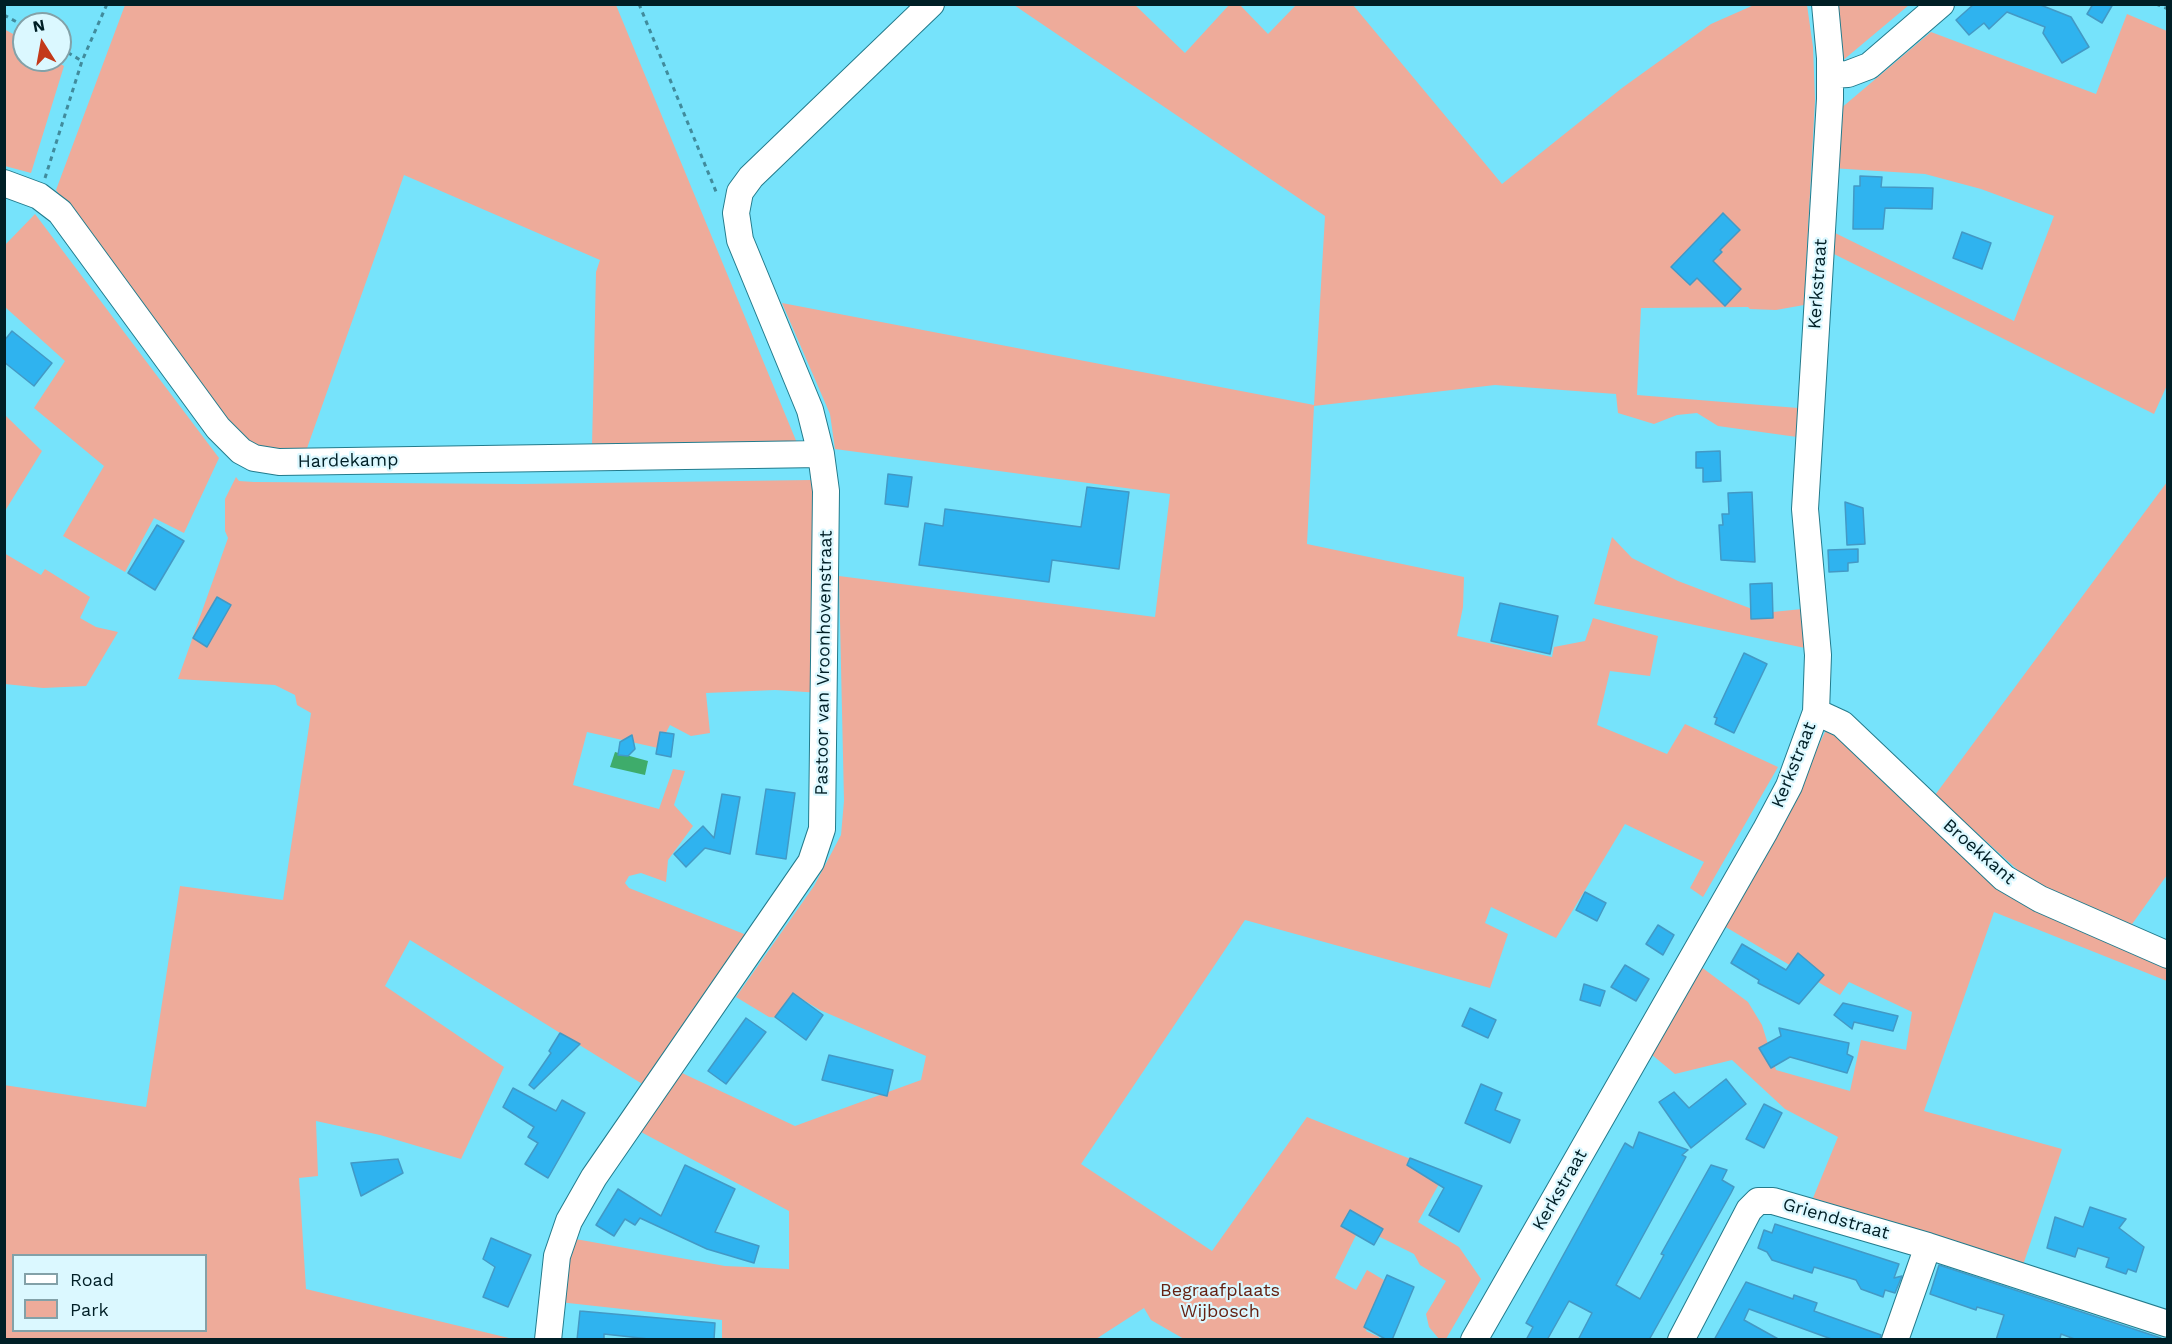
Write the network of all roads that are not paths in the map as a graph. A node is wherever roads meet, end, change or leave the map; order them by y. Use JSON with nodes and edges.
{"nodes":[{"id":1,"x":931,"y":4,"type":"edge"},
{"id":2,"x":1825,"y":4,"type":"edge"},
{"id":3,"x":1941,"y":4,"type":"edge"},
{"id":4,"x":1830,"y":75,"type":"junction"},
{"id":5,"x":4,"y":183,"type":"edge"},
{"id":6,"x":821,"y":454,"type":"junction"},
{"id":7,"x":1816,"y":712,"type":"junction"},
{"id":8,"x":2168,"y":954,"type":"edge"},
{"id":9,"x":1928,"y":1246,"type":"junction"},
{"id":10,"x":2168,"y":1324,"type":"edge"},
{"id":11,"x":548,"y":1340,"type":"edge"},
{"id":12,"x":1474,"y":1340,"type":"edge"},
{"id":13,"x":1681,"y":1340,"type":"edge"},
{"id":14,"x":1895,"y":1340,"type":"edge"}],
"edges":[{"from":1,"to":6,"type":"street","name":"Pastoor van Vroonhovenstraat"},
{"from":2,"to":4,"type":"street","name":"Kerkstraat"},
{"from":3,"to":4,"type":"street"},
{"from":4,"to":7,"type":"street","name":"Kerkstraat"},
{"from":5,"to":6,"type":"street","name":"Hardekamp"},
{"from":6,"to":11,"type":"street","name":"Pastoor van Vroonhovenstraat"},
{"from":7,"to":8,"type":"street","name":"Broekkant"},
{"from":7,"to":12,"type":"street","name":"Kerkstraat"},
{"from":9,"to":10,"type":"street","name":"Griendstraat"},
{"from":9,"to":13,"type":"street","name":"Griendstraat"},
{"from":9,"to":14,"type":"street"}]}
